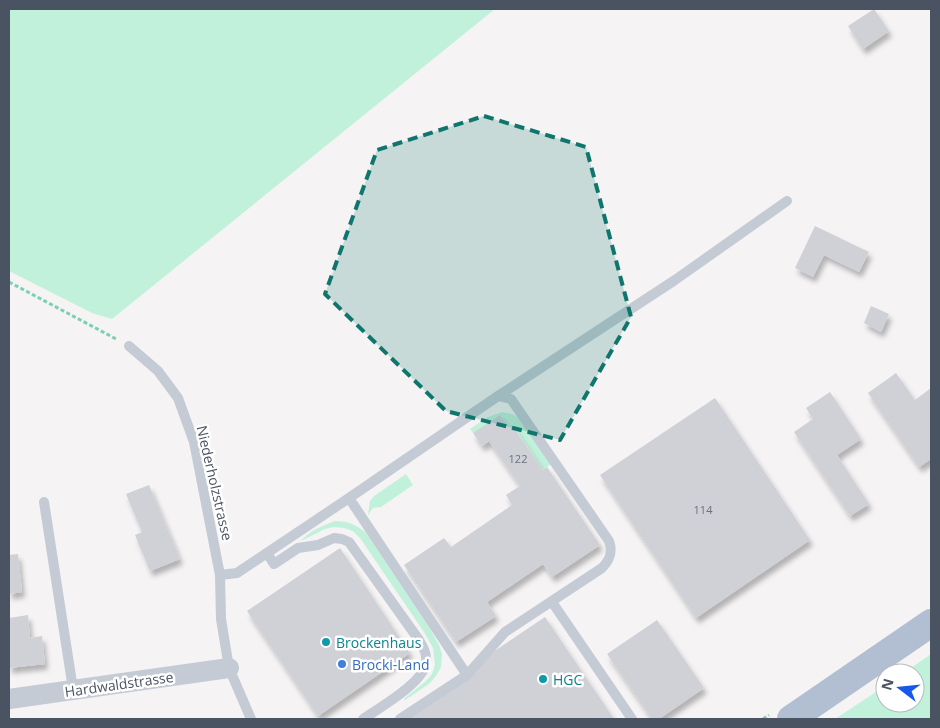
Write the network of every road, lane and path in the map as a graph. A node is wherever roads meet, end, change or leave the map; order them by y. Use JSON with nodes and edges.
{"nodes":[{"id":1,"x":786,"y":201,"type":"dead end"},
{"id":2,"x":9,"y":282,"type":"edge"},
{"id":3,"x":129,"y":346,"type":"joint"},
{"id":4,"x":498,"y":396,"type":"junction"},
{"id":5,"x":349,"y":498,"type":"junction"},
{"id":6,"x":44,"y":502,"type":"dead end"},
{"id":7,"x":267,"y":553,"type":"junction"},
{"id":8,"x":220,"y":575,"type":"junction"},
{"id":9,"x":552,"y":602,"type":"junction"},
{"id":10,"x":931,"y":623,"type":"edge"},
{"id":11,"x":229,"y":668,"type":"junction"},
{"id":12,"x":467,"y":675,"type":"junction"},
{"id":13,"x":73,"y":689,"type":"junction"},
{"id":14,"x":9,"y":699,"type":"edge"},
{"id":15,"x":250,"y":719,"type":"edge"},
{"id":16,"x":363,"y":719,"type":"edge"},
{"id":17,"x":400,"y":719,"type":"edge"},
{"id":18,"x":632,"y":719,"type":"edge"},
{"id":19,"x":791,"y":719,"type":"edge"}],
"edges":[{"from":1,"to":4,"type":"lane"},
{"from":2,"to":3,"type":"path"},
{"from":3,"to":8,"type":"lane","name":"Niederholzstrasse"},
{"from":4,"to":5,"type":"lane"},
{"from":4,"to":9,"type":"lane"},
{"from":5,"to":7,"type":"lane"},
{"from":5,"to":12,"type":"lane"},
{"from":6,"to":13,"type":"lane"},
{"from":7,"to":8,"type":"lane"},
{"from":7,"to":16,"type":"lane"},
{"from":8,"to":11,"type":"lane","name":"Niederholzstrasse"},
{"from":9,"to":12,"type":"lane"},
{"from":9,"to":18,"type":"lane"},
{"from":10,"to":19,"type":"main road"},
{"from":11,"to":13,"type":"street","name":"Hardwaldstrasse"},
{"from":11,"to":15,"type":"lane","name":"Niederholzstrasse"},
{"from":12,"to":17,"type":"lane"},
{"from":13,"to":14,"type":"street","name":"Hardwaldstrasse"}]}
